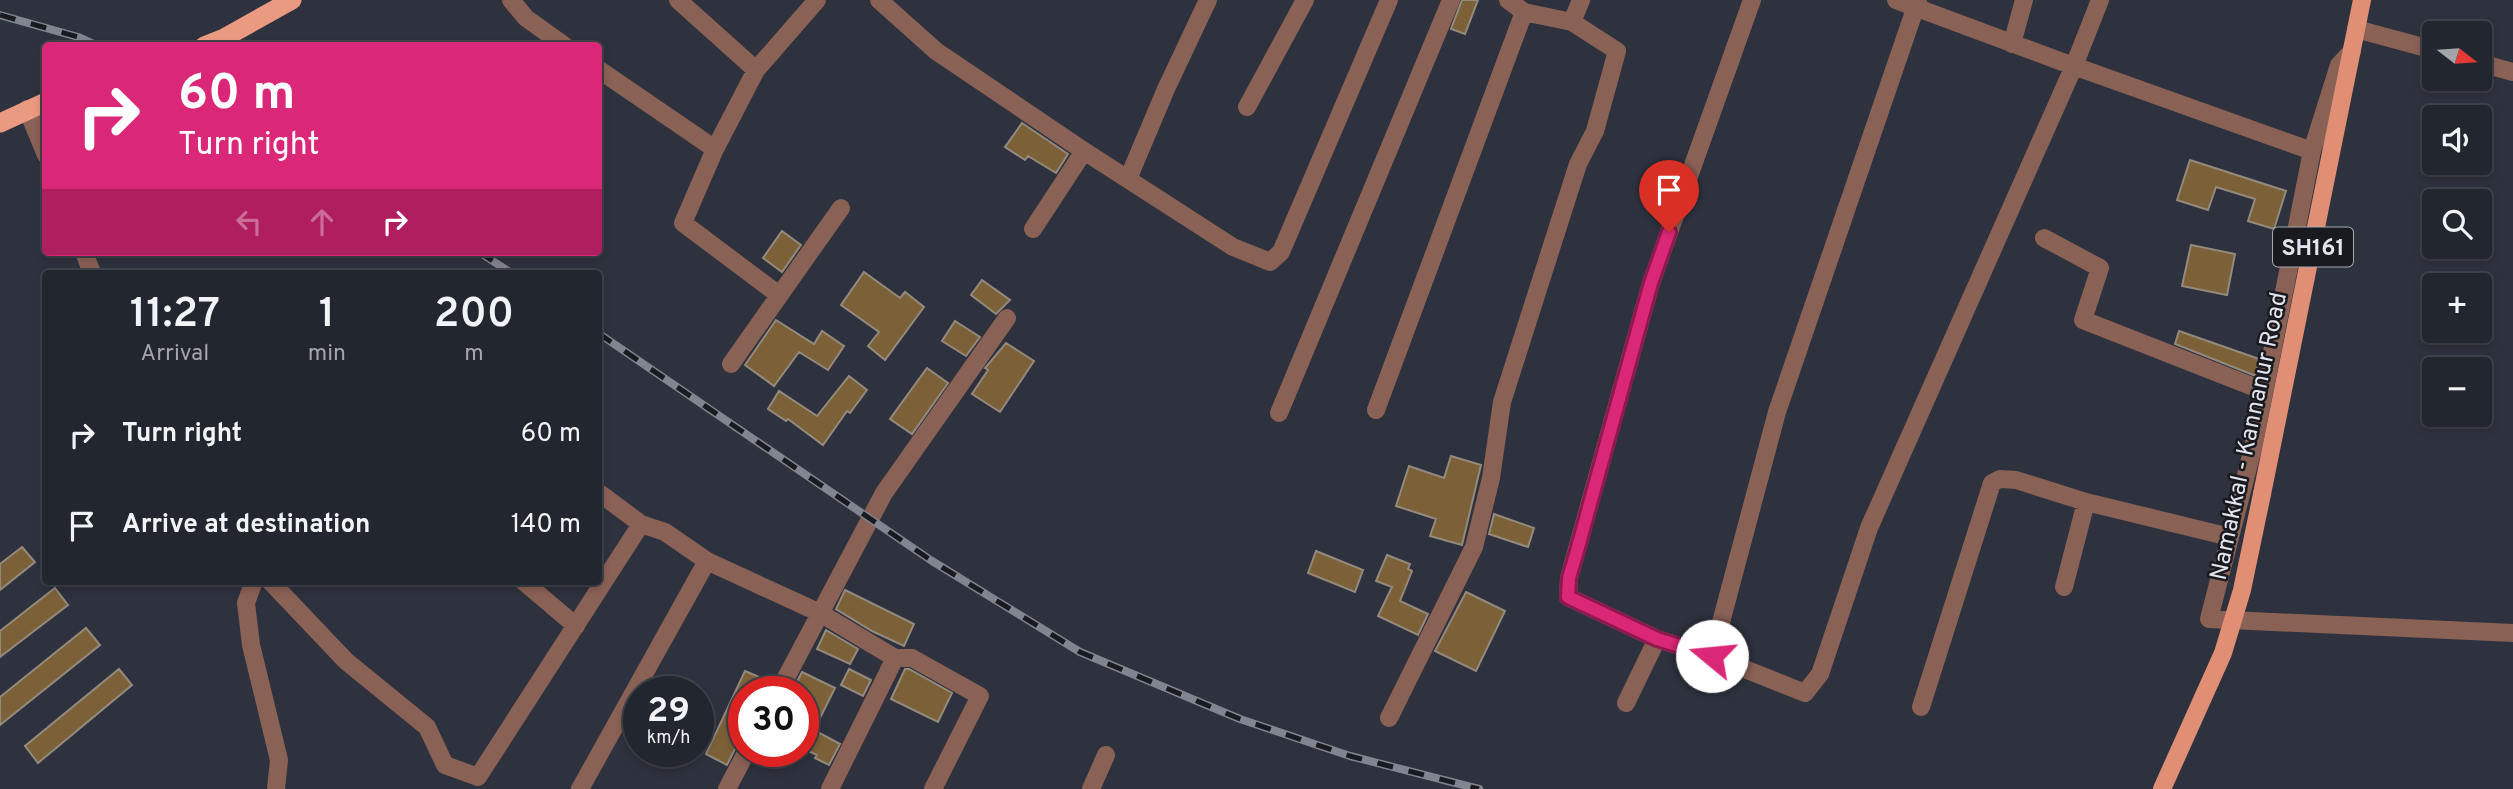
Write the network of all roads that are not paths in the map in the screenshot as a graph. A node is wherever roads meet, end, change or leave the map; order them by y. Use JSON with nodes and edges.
{"nodes":[{"id":1,"x":292,"y":0,"type":"edge"},
{"id":2,"x":511,"y":0,"type":"edge"},
{"id":3,"x":678,"y":0,"type":"edge"},
{"id":4,"x":817,"y":0,"type":"edge"},
{"id":5,"x":879,"y":0,"type":"edge"},
{"id":6,"x":1208,"y":0,"type":"edge"},
{"id":7,"x":1305,"y":0,"type":"edge"},
{"id":8,"x":1389,"y":0,"type":"edge"},
{"id":9,"x":1451,"y":0,"type":"edge"},
{"id":10,"x":1508,"y":0,"type":"edge"},
{"id":11,"x":1581,"y":0,"type":"edge"},
{"id":12,"x":1752,"y":0,"type":"edge"},
{"id":13,"x":1896,"y":0,"type":"edge"},
{"id":14,"x":2024,"y":0,"type":"edge"},
{"id":15,"x":2100,"y":0,"type":"edge"},
{"id":16,"x":2362,"y":0,"type":"edge"},
{"id":17,"x":1917,"y":4,"type":"edge"},
{"id":18,"x":1524,"y":12,"type":"junction"},
{"id":19,"x":1572,"y":22,"type":"junction"},
{"id":20,"x":2356,"y":29,"type":"junction"},
{"id":21,"x":214,"y":42,"type":"edge"},
{"id":22,"x":559,"y":42,"type":"edge"},
{"id":23,"x":2012,"y":44,"type":"junction"},
{"id":24,"x":2422,"y":47,"type":"edge"},
{"id":25,"x":2352,"y":51,"type":"junction"},
{"id":26,"x":2074,"y":66,"type":"junction"},
{"id":27,"x":2492,"y":66,"type":"edge"},
{"id":28,"x":756,"y":70,"type":"junction"},
{"id":29,"x":602,"y":72,"type":"edge"},
{"id":30,"x":2513,"y":72,"type":"edge"},
{"id":31,"x":1247,"y":107,"type":"dead end"},
{"id":32,"x":21,"y":112,"type":"edge"},
{"id":33,"x":42,"y":148,"type":"edge"},
{"id":34,"x":715,"y":149,"type":"junction"},
{"id":35,"x":2312,"y":150,"type":"junction"},
{"id":36,"x":1084,"y":151,"type":"junction"},
{"id":37,"x":1128,"y":179,"type":"junction"},
{"id":38,"x":841,"y":208,"type":"dead end"},
{"id":39,"x":1032,"y":229,"type":"dead end"},
{"id":40,"x":2044,"y":238,"type":"dead end"},
{"id":41,"x":779,"y":295,"type":"junction"},
{"id":42,"x":1007,"y":318,"type":"dead end"},
{"id":43,"x":731,"y":364,"type":"dead end"},
{"id":44,"x":2264,"y":391,"type":"junction"},
{"id":45,"x":1376,"y":410,"type":"dead end"},
{"id":46,"x":1279,"y":413,"type":"dead end"},
{"id":47,"x":602,"y":495,"type":"edge"},
{"id":48,"x":2086,"y":502,"type":"junction"},
{"id":49,"x":641,"y":524,"type":"junction"},
{"id":50,"x":2230,"y":537,"type":"junction"},
{"id":51,"x":707,"y":561,"type":"junction"},
{"id":52,"x":253,"y":585,"type":"edge"},
{"id":53,"x":274,"y":585,"type":"edge"},
{"id":54,"x":528,"y":585,"type":"edge"},
{"id":55,"x":2064,"y":587,"type":"dead end"},
{"id":56,"x":820,"y":613,"type":"junction"},
{"id":57,"x":576,"y":626,"type":"junction"},
{"id":58,"x":2513,"y":633,"type":"edge"},
{"id":59,"x":1657,"y":639,"type":"junction"},
{"id":60,"x":1712,"y":656,"type":"junction"},
{"id":61,"x":895,"y":658,"type":"junction"},
{"id":62,"x":787,"y":676,"type":"edge"},
{"id":63,"x":1626,"y":704,"type":"dead end"},
{"id":64,"x":1921,"y":707,"type":"dead end"},
{"id":65,"x":1388,"y":718,"type":"dead end"},
{"id":66,"x":1106,"y":755,"type":"dead end"},
{"id":67,"x":739,"y":767,"type":"edge"},
{"id":68,"x":276,"y":789,"type":"edge"},
{"id":69,"x":580,"y":789,"type":"edge"},
{"id":70,"x":727,"y":789,"type":"edge"},
{"id":71,"x":830,"y":789,"type":"edge"},
{"id":72,"x":933,"y":789,"type":"edge"},
{"id":73,"x":1091,"y":789,"type":"edge"},
{"id":74,"x":2162,"y":789,"type":"edge"}],
"edges":[{"from":1,"to":21,"type":"highway"},
{"from":2,"to":22,"type":"street"},
{"from":3,"to":28,"type":"street"},
{"from":4,"to":28,"type":"street"},
{"from":5,"to":36,"type":"street"},
{"from":6,"to":37,"type":"street"},
{"from":7,"to":31,"type":"street"},
{"from":8,"to":37,"type":"street"},
{"from":9,"to":46,"type":"street"},
{"from":10,"to":18,"type":"street"},
{"from":11,"to":19,"type":"street"},
{"from":12,"to":59,"type":"street"},
{"from":13,"to":17,"type":"street"},
{"from":14,"to":23,"type":"street"},
{"from":15,"to":26,"type":"street"},
{"from":16,"to":20,"type":"main road","name":"Namakkal - Kannanur Road","number":"SH161"},
{"from":17,"to":23,"type":"street"},
{"from":17,"to":60,"type":"street"},
{"from":18,"to":19,"type":"street"},
{"from":18,"to":45,"type":"street"},
{"from":19,"to":65,"type":"street"},
{"from":20,"to":24,"type":"street"},
{"from":20,"to":25,"type":"main road","name":"Namakkal - Kannanur Road","number":"SH161"},
{"from":23,"to":26,"type":"street"},
{"from":25,"to":35,"type":"street"},
{"from":25,"to":74,"type":"main road","name":"Namakkal - Kannanur Road","number":"SH161","bridge":true},
{"from":26,"to":35,"type":"street"},
{"from":26,"to":60,"type":"street"},
{"from":27,"to":30,"type":"street"},
{"from":28,"to":34,"type":"street"},
{"from":29,"to":34,"type":"street"},
{"from":32,"to":33,"type":"street"},
{"from":34,"to":41,"type":"street"},
{"from":35,"to":44,"type":"street"},
{"from":36,"to":37,"type":"street"},
{"from":36,"to":39,"type":"street"},
{"from":38,"to":41,"type":"street"},
{"from":40,"to":44,"type":"street"},
{"from":41,"to":43,"type":"street"},
{"from":42,"to":56,"type":"street"},
{"from":44,"to":50,"type":"street"},
{"from":47,"to":49,"type":"street"},
{"from":48,"to":50,"type":"street"},
{"from":48,"to":55,"type":"street"},
{"from":48,"to":64,"type":"street"},
{"from":49,"to":51,"type":"street"},
{"from":49,"to":57,"type":"street"},
{"from":50,"to":58,"type":"street"},
{"from":51,"to":56,"type":"street"},
{"from":51,"to":69,"type":"street"},
{"from":52,"to":68,"type":"street"},
{"from":53,"to":57,"type":"street"},
{"from":54,"to":57,"type":"street"},
{"from":56,"to":61,"type":"street"},
{"from":56,"to":62,"type":"street"},
{"from":59,"to":60,"type":"street"},
{"from":59,"to":63,"type":"street"},
{"from":61,"to":71,"type":"street"},
{"from":61,"to":72,"type":"street"},
{"from":66,"to":73,"type":"street"},
{"from":67,"to":70,"type":"street"}]}
